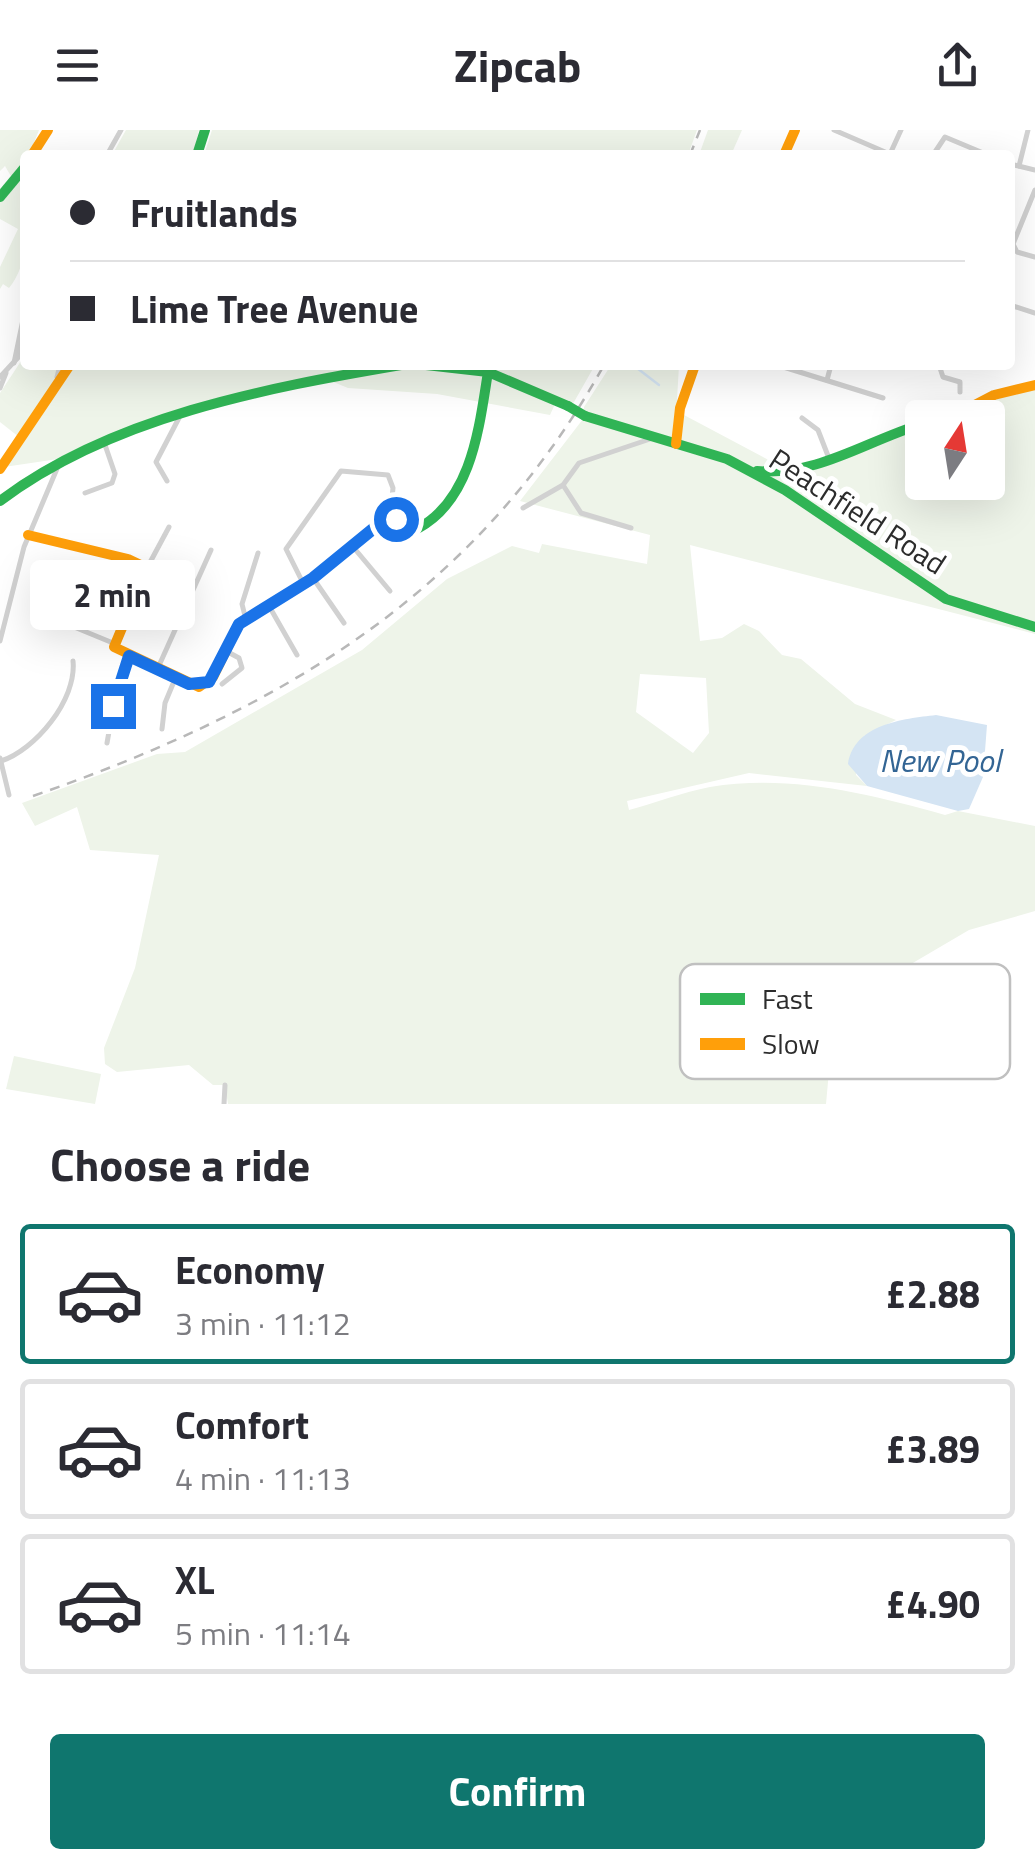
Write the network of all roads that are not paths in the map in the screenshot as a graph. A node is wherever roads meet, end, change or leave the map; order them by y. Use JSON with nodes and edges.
{"nodes":[{"id":1,"x":834,"y":130,"type":"edge"},
{"id":2,"x":856,"y":130,"type":"edge"},
{"id":3,"x":1028,"y":130,"type":"edge"},
{"id":4,"x":944,"y":134,"type":"edge"},
{"id":5,"x":853,"y":138,"type":"junction"},
{"id":6,"x":871,"y":150,"type":"edge"},
{"id":7,"x":978,"y":150,"type":"edge"},
{"id":8,"x":1015,"y":165,"type":"edge"},
{"id":9,"x":1019,"y":166,"type":"junction"},
{"id":10,"x":1035,"y":170,"type":"edge"},
{"id":11,"x":20,"y":173,"type":"edge"},
{"id":12,"x":1035,"y":190,"type":"edge"},
{"id":13,"x":0,"y":197,"type":"edge"},
{"id":14,"x":1032,"y":208,"type":"edge"},
{"id":15,"x":1015,"y":231,"type":"edge"},
{"id":16,"x":20,"y":334,"type":"edge"},
{"id":17,"x":20,"y":356,"type":"edge"},
{"id":18,"x":14,"y":363,"type":"junction"},
{"id":19,"x":7,"y":370,"type":"junction"},
{"id":20,"x":59,"y":370,"type":"edge"},
{"id":21,"x":67,"y":370,"type":"edge"},
{"id":22,"x":378,"y":370,"type":"edge"},
{"id":23,"x":470,"y":370,"type":"edge"},
{"id":24,"x":692,"y":370,"type":"edge"},
{"id":25,"x":794,"y":370,"type":"edge"},
{"id":26,"x":830,"y":370,"type":"edge"},
{"id":27,"x":941,"y":370,"type":"edge"},
{"id":28,"x":488,"y":372,"type":"junction"},
{"id":29,"x":0,"y":377,"type":"edge"},
{"id":30,"x":827,"y":380,"type":"junction"},
{"id":31,"x":1035,"y":385,"type":"edge"},
{"id":32,"x":0,"y":388,"type":"edge"},
{"id":33,"x":960,"y":392,"type":"dead end"},
{"id":34,"x":52,"y":394,"type":"junction"},
{"id":35,"x":883,"y":398,"type":"dead end"},
{"id":36,"x":986,"y":400,"type":"edge"},
{"id":37,"x":180,"y":416,"type":"junction"},
{"id":38,"x":802,"y":418,"type":"dead end"},
{"id":39,"x":905,"y":431,"type":"edge"},
{"id":40,"x":652,"y":438,"type":"junction"},
{"id":41,"x":103,"y":439,"type":"junction"},
{"id":42,"x":676,"y":444,"type":"junction"},
{"id":43,"x":58,"y":459,"type":"junction"},
{"id":44,"x":830,"y":461,"type":"junction"},
{"id":45,"x":743,"y":467,"type":"junction"},
{"id":46,"x":0,"y":468,"type":"edge"},
{"id":47,"x":167,"y":481,"type":"dead end"},
{"id":48,"x":563,"y":485,"type":"junction"},
{"id":49,"x":85,"y":493,"type":"dead end"},
{"id":50,"x":0,"y":500,"type":"edge"},
{"id":51,"x":522,"y":508,"type":"dead end"},
{"id":52,"x":390,"y":518,"type":"junction"},
{"id":53,"x":169,"y":526,"type":"dead end"},
{"id":54,"x":632,"y":528,"type":"dead end"},
{"id":55,"x":28,"y":535,"type":"junction"},
{"id":56,"x":354,"y":548,"type":"junction"},
{"id":57,"x":211,"y":550,"type":"dead end"},
{"id":58,"x":258,"y":553,"type":"dead end"},
{"id":59,"x":146,"y":568,"type":"junction"},
{"id":60,"x":308,"y":581,"type":"junction"},
{"id":61,"x":390,"y":592,"type":"dead end"},
{"id":62,"x":270,"y":606,"type":"junction"},
{"id":63,"x":246,"y":620,"type":"junction"},
{"id":64,"x":62,"y":622,"type":"dead end"},
{"id":65,"x":344,"y":623,"type":"dead end"},
{"id":66,"x":1035,"y":628,"type":"edge"},
{"id":67,"x":0,"y":641,"type":"edge"},
{"id":68,"x":114,"y":643,"type":"junction"},
{"id":69,"x":226,"y":651,"type":"junction"},
{"id":70,"x":297,"y":654,"type":"dead end"},
{"id":71,"x":129,"y":656,"type":"junction"},
{"id":72,"x":73,"y":661,"type":"dead end"},
{"id":73,"x":157,"y":671,"type":"junction"},
{"id":74,"x":174,"y":679,"type":"junction"},
{"id":75,"x":225,"y":681,"type":"dead end"},
{"id":76,"x":162,"y":729,"type":"dead end"},
{"id":77,"x":107,"y":742,"type":"dead end"},
{"id":78,"x":0,"y":760,"type":"edge"},
{"id":79,"x":9,"y":795,"type":"dead end"},
{"id":80,"x":226,"y":1084,"type":"dead end"},
{"id":81,"x":224,"y":1104,"type":"edge"}],
"edges":[{"from":1,"to":5,"type":"street"},
{"from":2,"to":5,"type":"street"},
{"from":3,"to":9,"type":"street"},
{"from":4,"to":7,"type":"street"},
{"from":5,"to":6,"type":"street"},
{"from":8,"to":9,"type":"street"},
{"from":9,"to":10,"type":"street"},
{"from":11,"to":13,"type":"main road"},
{"from":12,"to":14,"type":"street"},
{"from":14,"to":15,"type":"street"},
{"from":16,"to":18,"type":"street"},
{"from":17,"to":18,"type":"street"},
{"from":18,"to":19,"type":"street"},
{"from":19,"to":29,"type":"street"},
{"from":19,"to":32,"type":"street"},
{"from":20,"to":34,"type":"street"},
{"from":21,"to":34,"type":"main road"},
{"from":22,"to":37,"type":"main road"},
{"from":23,"to":28,"type":"main road","name":"Peachfield Road"},
{"from":24,"to":42,"type":"main road"},
{"from":25,"to":30,"type":"street"},
{"from":26,"to":30,"type":"street"},
{"from":27,"to":33,"type":"street"},
{"from":28,"to":40,"type":"main road","name":"Peachfield Road","bridge":true},
{"from":28,"to":52,"type":"main road"},
{"from":30,"to":35,"type":"street"},
{"from":31,"to":36,"type":"main road"},
{"from":34,"to":46,"type":"main road"},
{"from":37,"to":41,"type":"main road"},
{"from":37,"to":47,"type":"street"},
{"from":38,"to":44,"type":"street"},
{"from":39,"to":44,"type":"main road"},
{"from":40,"to":42,"type":"main road","name":"Peachfield Road"},
{"from":40,"to":48,"type":"street"},
{"from":41,"to":43,"type":"main road"},
{"from":41,"to":49,"type":"street"},
{"from":42,"to":45,"type":"main road","name":"Peachfield Road"},
{"from":43,"to":50,"type":"main road"},
{"from":43,"to":55,"type":"street"},
{"from":44,"to":45,"type":"main road"},
{"from":45,"to":66,"type":"main road","name":"Peachfield Road"},
{"from":48,"to":51,"type":"street"},
{"from":48,"to":54,"type":"street"},
{"from":52,"to":56,"type":"main road"},
{"from":52,"to":60,"type":"street"},
{"from":53,"to":59,"type":"street"},
{"from":55,"to":59,"type":"main road"},
{"from":55,"to":67,"type":"street"},
{"from":56,"to":60,"type":"main road"},
{"from":56,"to":61,"type":"street"},
{"from":57,"to":73,"type":"street"},
{"from":58,"to":63,"type":"street"},
{"from":59,"to":68,"type":"main road"},
{"from":60,"to":62,"type":"main road"},
{"from":60,"to":65,"type":"street"},
{"from":62,"to":63,"type":"main road"},
{"from":62,"to":70,"type":"street"},
{"from":63,"to":69,"type":"main road"},
{"from":64,"to":68,"type":"street"},
{"from":68,"to":71,"type":"main road"},
{"from":69,"to":74,"type":"main road"},
{"from":69,"to":75,"type":"street"},
{"from":71,"to":73,"type":"main road"},
{"from":71,"to":77,"type":"street"},
{"from":72,"to":78,"type":"street"},
{"from":73,"to":74,"type":"main road"},
{"from":74,"to":76,"type":"street"},
{"from":78,"to":79,"type":"street"},
{"from":80,"to":81,"type":"street"}]}
